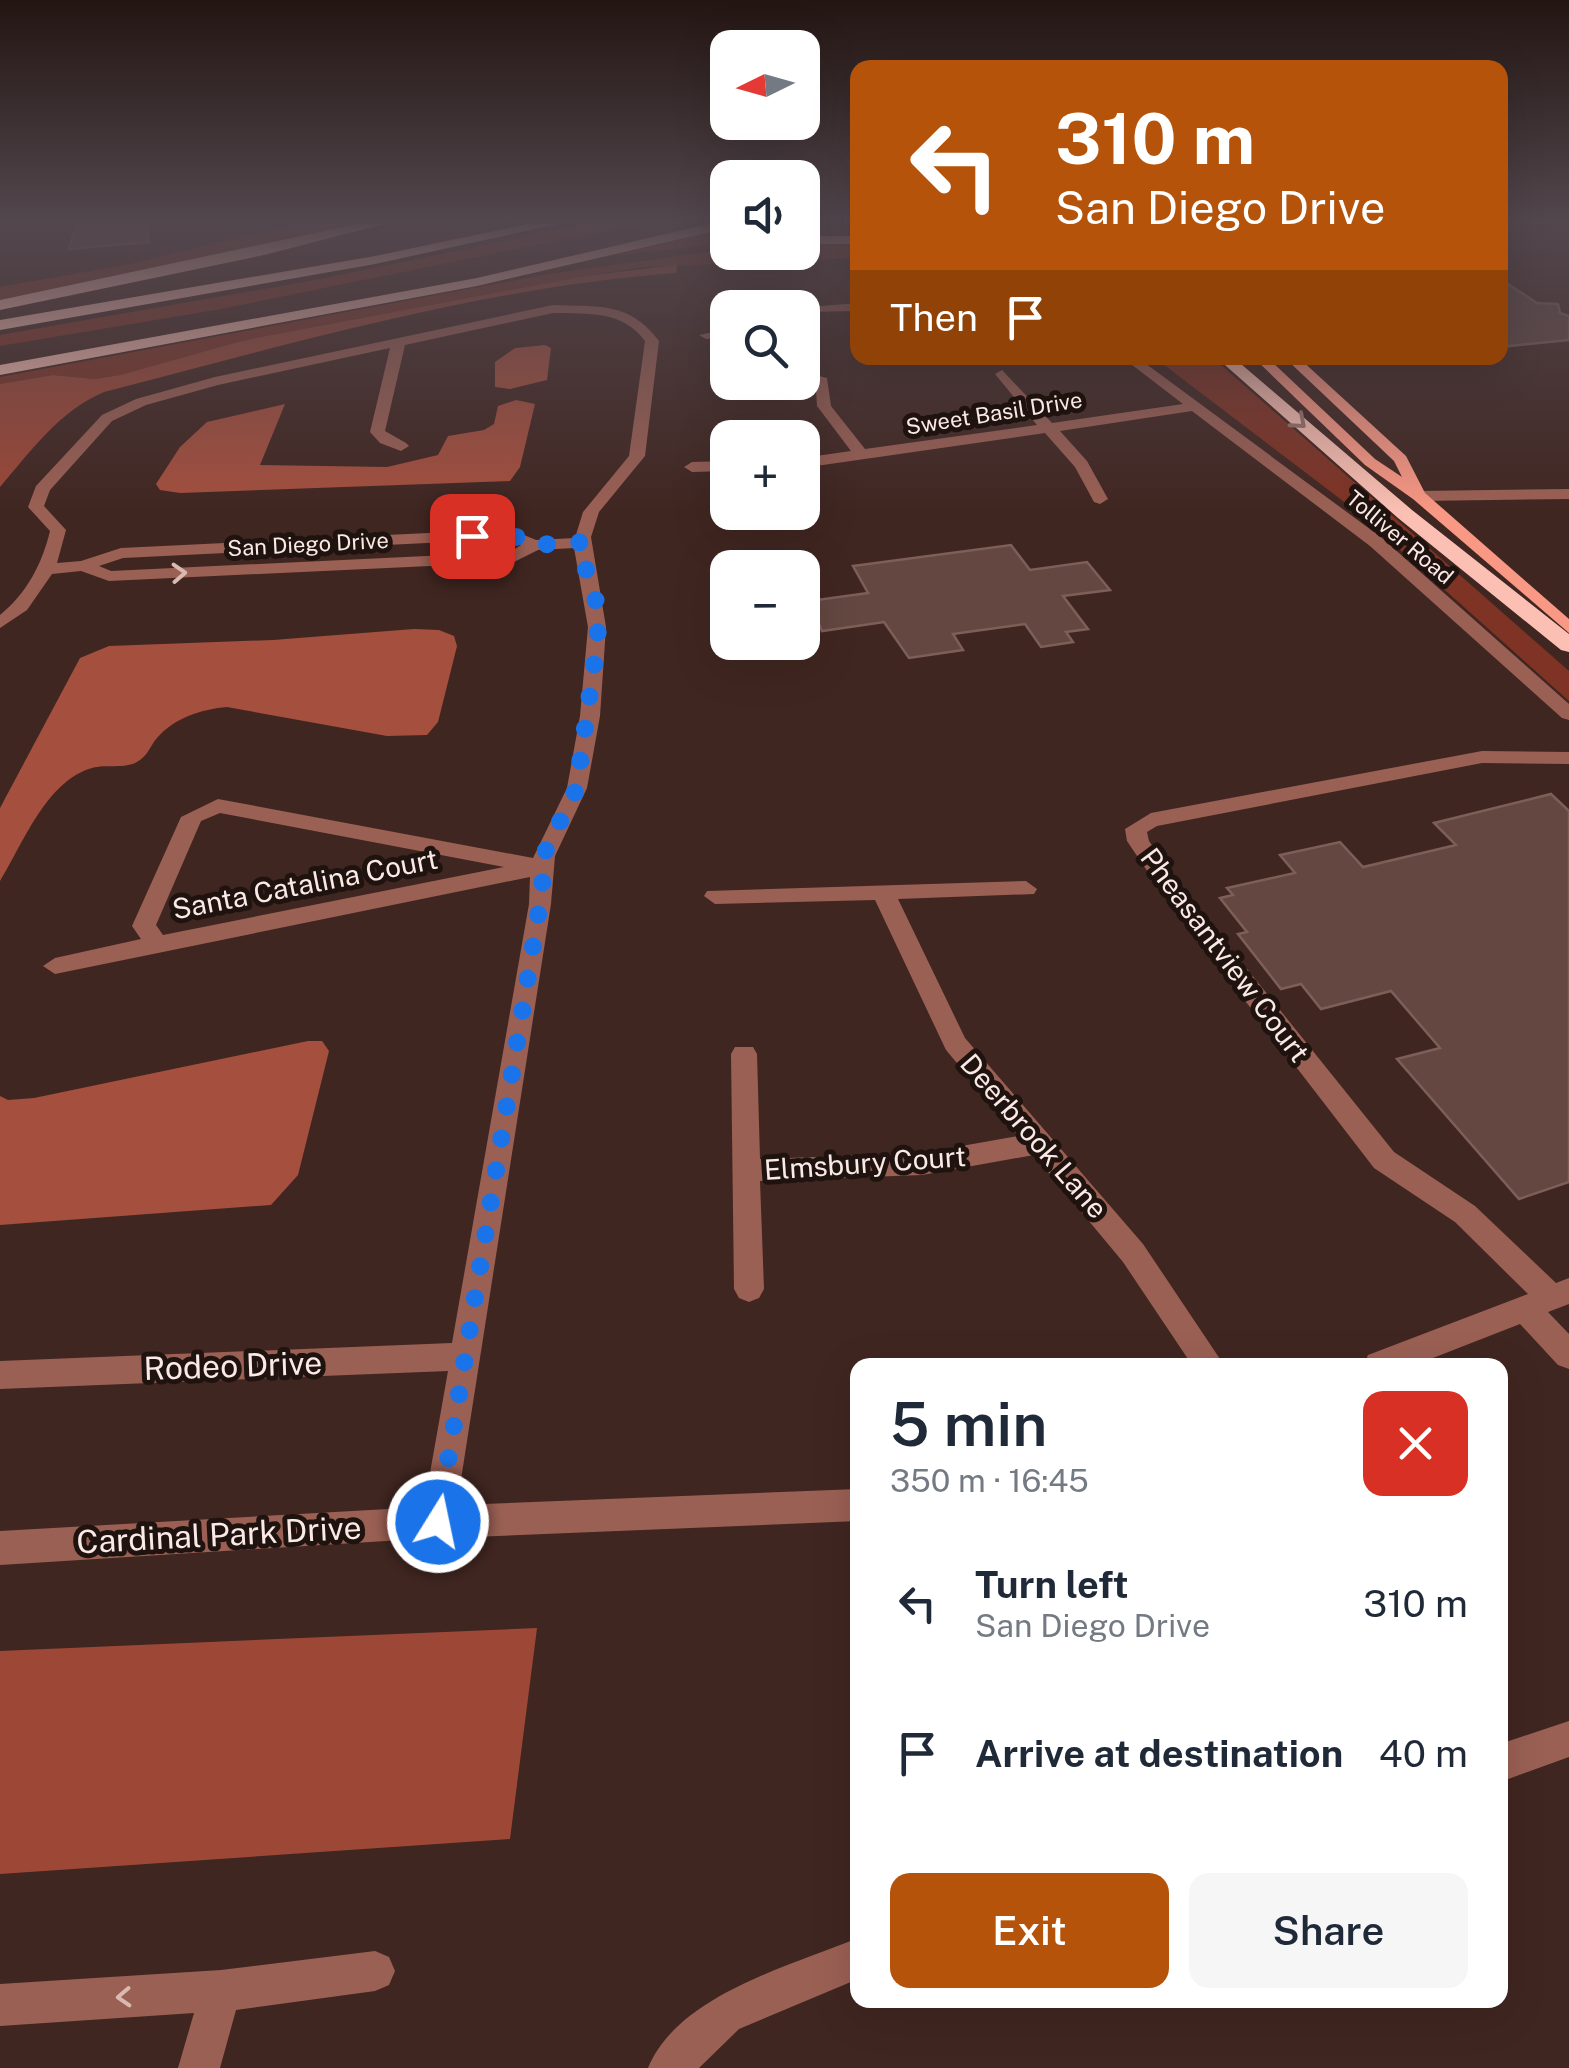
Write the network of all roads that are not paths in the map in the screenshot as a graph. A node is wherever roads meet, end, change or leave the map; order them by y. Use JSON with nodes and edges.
{"nodes":[{"id":1,"x":36,"y":320,"type":"edge"},
{"id":2,"x":202,"y":320,"type":"edge"},
{"id":3,"x":274,"y":320,"type":"edge"},
{"id":4,"x":493,"y":320,"type":"edge"},
{"id":5,"x":629,"y":320,"type":"edge"},
{"id":6,"x":0,"y":326,"type":"edge"},
{"id":7,"x":706,"y":335,"type":"dead end"},
{"id":8,"x":710,"y":335,"type":"edge"},
{"id":9,"x":398,"y":340,"type":"junction"},
{"id":10,"x":0,"y":356,"type":"edge"},
{"id":11,"x":1139,"y":365,"type":"edge"},
{"id":12,"x":1234,"y":365,"type":"edge"},
{"id":13,"x":1268,"y":365,"type":"edge"},
{"id":14,"x":1299,"y":365,"type":"edge"},
{"id":15,"x":0,"y":370,"type":"edge"},
{"id":16,"x":1002,"y":374,"type":"dead end"},
{"id":17,"x":820,"y":378,"type":"dead end"},
{"id":18,"x":1193,"y":407,"type":"junction"},
{"id":19,"x":1047,"y":428,"type":"junction"},
{"id":20,"x":401,"y":446,"type":"dead end"},
{"id":21,"x":862,"y":456,"type":"junction"},
{"id":22,"x":820,"y":462,"type":"edge"},
{"id":23,"x":710,"y":466,"type":"edge"},
{"id":24,"x":692,"y":467,"type":"dead end"},
{"id":25,"x":1569,"y":494,"type":"edge"},
{"id":26,"x":1419,"y":496,"type":"junction"},
{"id":27,"x":1100,"y":499,"type":"dead end"},
{"id":28,"x":584,"y":542,"type":"junction"},
{"id":29,"x":319,"y":544,"type":"junction"},
{"id":30,"x":534,"y":545,"type":"junction"},
{"id":31,"x":83,"y":566,"type":"junction"},
{"id":32,"x":313,"y":567,"type":"junction"},
{"id":33,"x":43,"y":569,"type":"junction"},
{"id":34,"x":0,"y":622,"type":"edge"},
{"id":35,"x":1569,"y":628,"type":"edge"},
{"id":36,"x":1569,"y":644,"type":"edge"},
{"id":37,"x":1569,"y":714,"type":"edge"},
{"id":38,"x":1569,"y":758,"type":"edge"},
{"id":39,"x":542,"y":867,"type":"junction"},
{"id":40,"x":1026,"y":889,"type":"dead end"},
{"id":41,"x":883,"y":892,"type":"junction"},
{"id":42,"x":716,"y":896,"type":"dead end"},
{"id":43,"x":158,"y":944,"type":"junction"},
{"id":44,"x":55,"y":966,"type":"dead end"},
{"id":45,"x":744,"y":1054,"type":"dead end"},
{"id":46,"x":1042,"y":1144,"type":"junction"},
{"id":47,"x":746,"y":1171,"type":"junction"},
{"id":48,"x":749,"y":1289,"type":"dead end"},
{"id":49,"x":1548,"y":1298,"type":"edge"},
{"id":50,"x":1569,"y":1355,"type":"edge"},
{"id":51,"x":467,"y":1356,"type":"junction"},
{"id":52,"x":1204,"y":1358,"type":"edge"},
{"id":53,"x":1397,"y":1358,"type":"edge"},
{"id":54,"x":0,"y":1375,"type":"edge"},
{"id":55,"x":850,"y":1505,"type":"edge"},
{"id":56,"x":438,"y":1522,"type":"junction"},
{"id":57,"x":0,"y":1548,"type":"edge"},
{"id":58,"x":1569,"y":1740,"type":"edge"},
{"id":59,"x":1508,"y":1760,"type":"edge"},
{"id":60,"x":850,"y":1961,"type":"edge"},
{"id":61,"x":375,"y":1971,"type":"dead end"},
{"id":62,"x":221,"y":1991,"type":"junction"},
{"id":63,"x":0,"y":2004,"type":"edge"},
{"id":64,"x":199,"y":2068,"type":"edge"},
{"id":65,"x":669,"y":2068,"type":"edge"}],
"edges":[{"from":1,"to":6,"type":"highway"},
{"from":2,"to":10,"type":"highway"},
{"from":3,"to":15,"type":"highway"},
{"from":4,"to":9,"type":"street"},
{"from":5,"to":28,"type":"street"},
{"from":7,"to":8,"type":"street"},
{"from":9,"to":20,"type":"street"},
{"from":9,"to":33,"type":"street"},
{"from":11,"to":18,"type":"street","name":"Tolliver Road"},
{"from":12,"to":36,"type":"highway","one_way":true},
{"from":13,"to":26,"type":"main road"},
{"from":14,"to":26,"type":"main road"},
{"from":16,"to":19,"type":"street"},
{"from":17,"to":21,"type":"street"},
{"from":18,"to":19,"type":"street","name":"Sweet Basil Drive"},
{"from":18,"to":37,"type":"street","name":"Tolliver Road"},
{"from":19,"to":21,"type":"street","name":"Sweet Basil Drive"},
{"from":19,"to":27,"type":"street"},
{"from":21,"to":22,"type":"street","name":"Sweet Basil Drive"},
{"from":23,"to":24,"type":"street"},
{"from":25,"to":26,"type":"street"},
{"from":26,"to":35,"type":"main road"},
{"from":28,"to":30,"type":"street","name":"San Diego Drive"},
{"from":28,"to":39,"type":"street"},
{"from":29,"to":30,"type":"street","name":"San Diego Drive"},
{"from":29,"to":31,"type":"street","name":"San Diego Drive"},
{"from":29,"to":32,"type":"street"},
{"from":30,"to":32,"type":"street","name":"San Diego Drive"},
{"from":31,"to":32,"type":"street","name":"San Diego Drive","one_way":true},
{"from":31,"to":33,"type":"street","name":"San Diego Drive"},
{"from":33,"to":34,"type":"street"},
{"from":38,"to":49,"type":"street","name":"Pheasantview Court"},
{"from":39,"to":43,"type":"street","name":"Santa Catalina Court"},
{"from":39,"to":43,"type":"street","name":"Santa Catalina Court"},
{"from":39,"to":51,"type":"street"},
{"from":40,"to":41,"type":"street"},
{"from":41,"to":42,"type":"street"},
{"from":41,"to":46,"type":"street","name":"Deerbrook Lane"},
{"from":43,"to":44,"type":"street"},
{"from":45,"to":47,"type":"street","name":"Elmsbury Court"},
{"from":46,"to":47,"type":"street","name":"Elmsbury Court"},
{"from":46,"to":52,"type":"street","name":"Deerbrook Lane"},
{"from":47,"to":48,"type":"street","name":"Elmsbury Court"},
{"from":49,"to":50,"type":"street"},
{"from":49,"to":53,"type":"street"},
{"from":51,"to":54,"type":"street","name":"Rodeo Drive"},
{"from":51,"to":56,"type":"street"},
{"from":55,"to":56,"type":"street","name":"Cardinal Park Drive"},
{"from":56,"to":57,"type":"street","name":"Cardinal Park Drive"},
{"from":58,"to":59,"type":"street"},
{"from":60,"to":65,"type":"street"},
{"from":61,"to":62,"type":"street"},
{"from":62,"to":63,"type":"street","one_way":true},
{"from":62,"to":64,"type":"street"}]}
